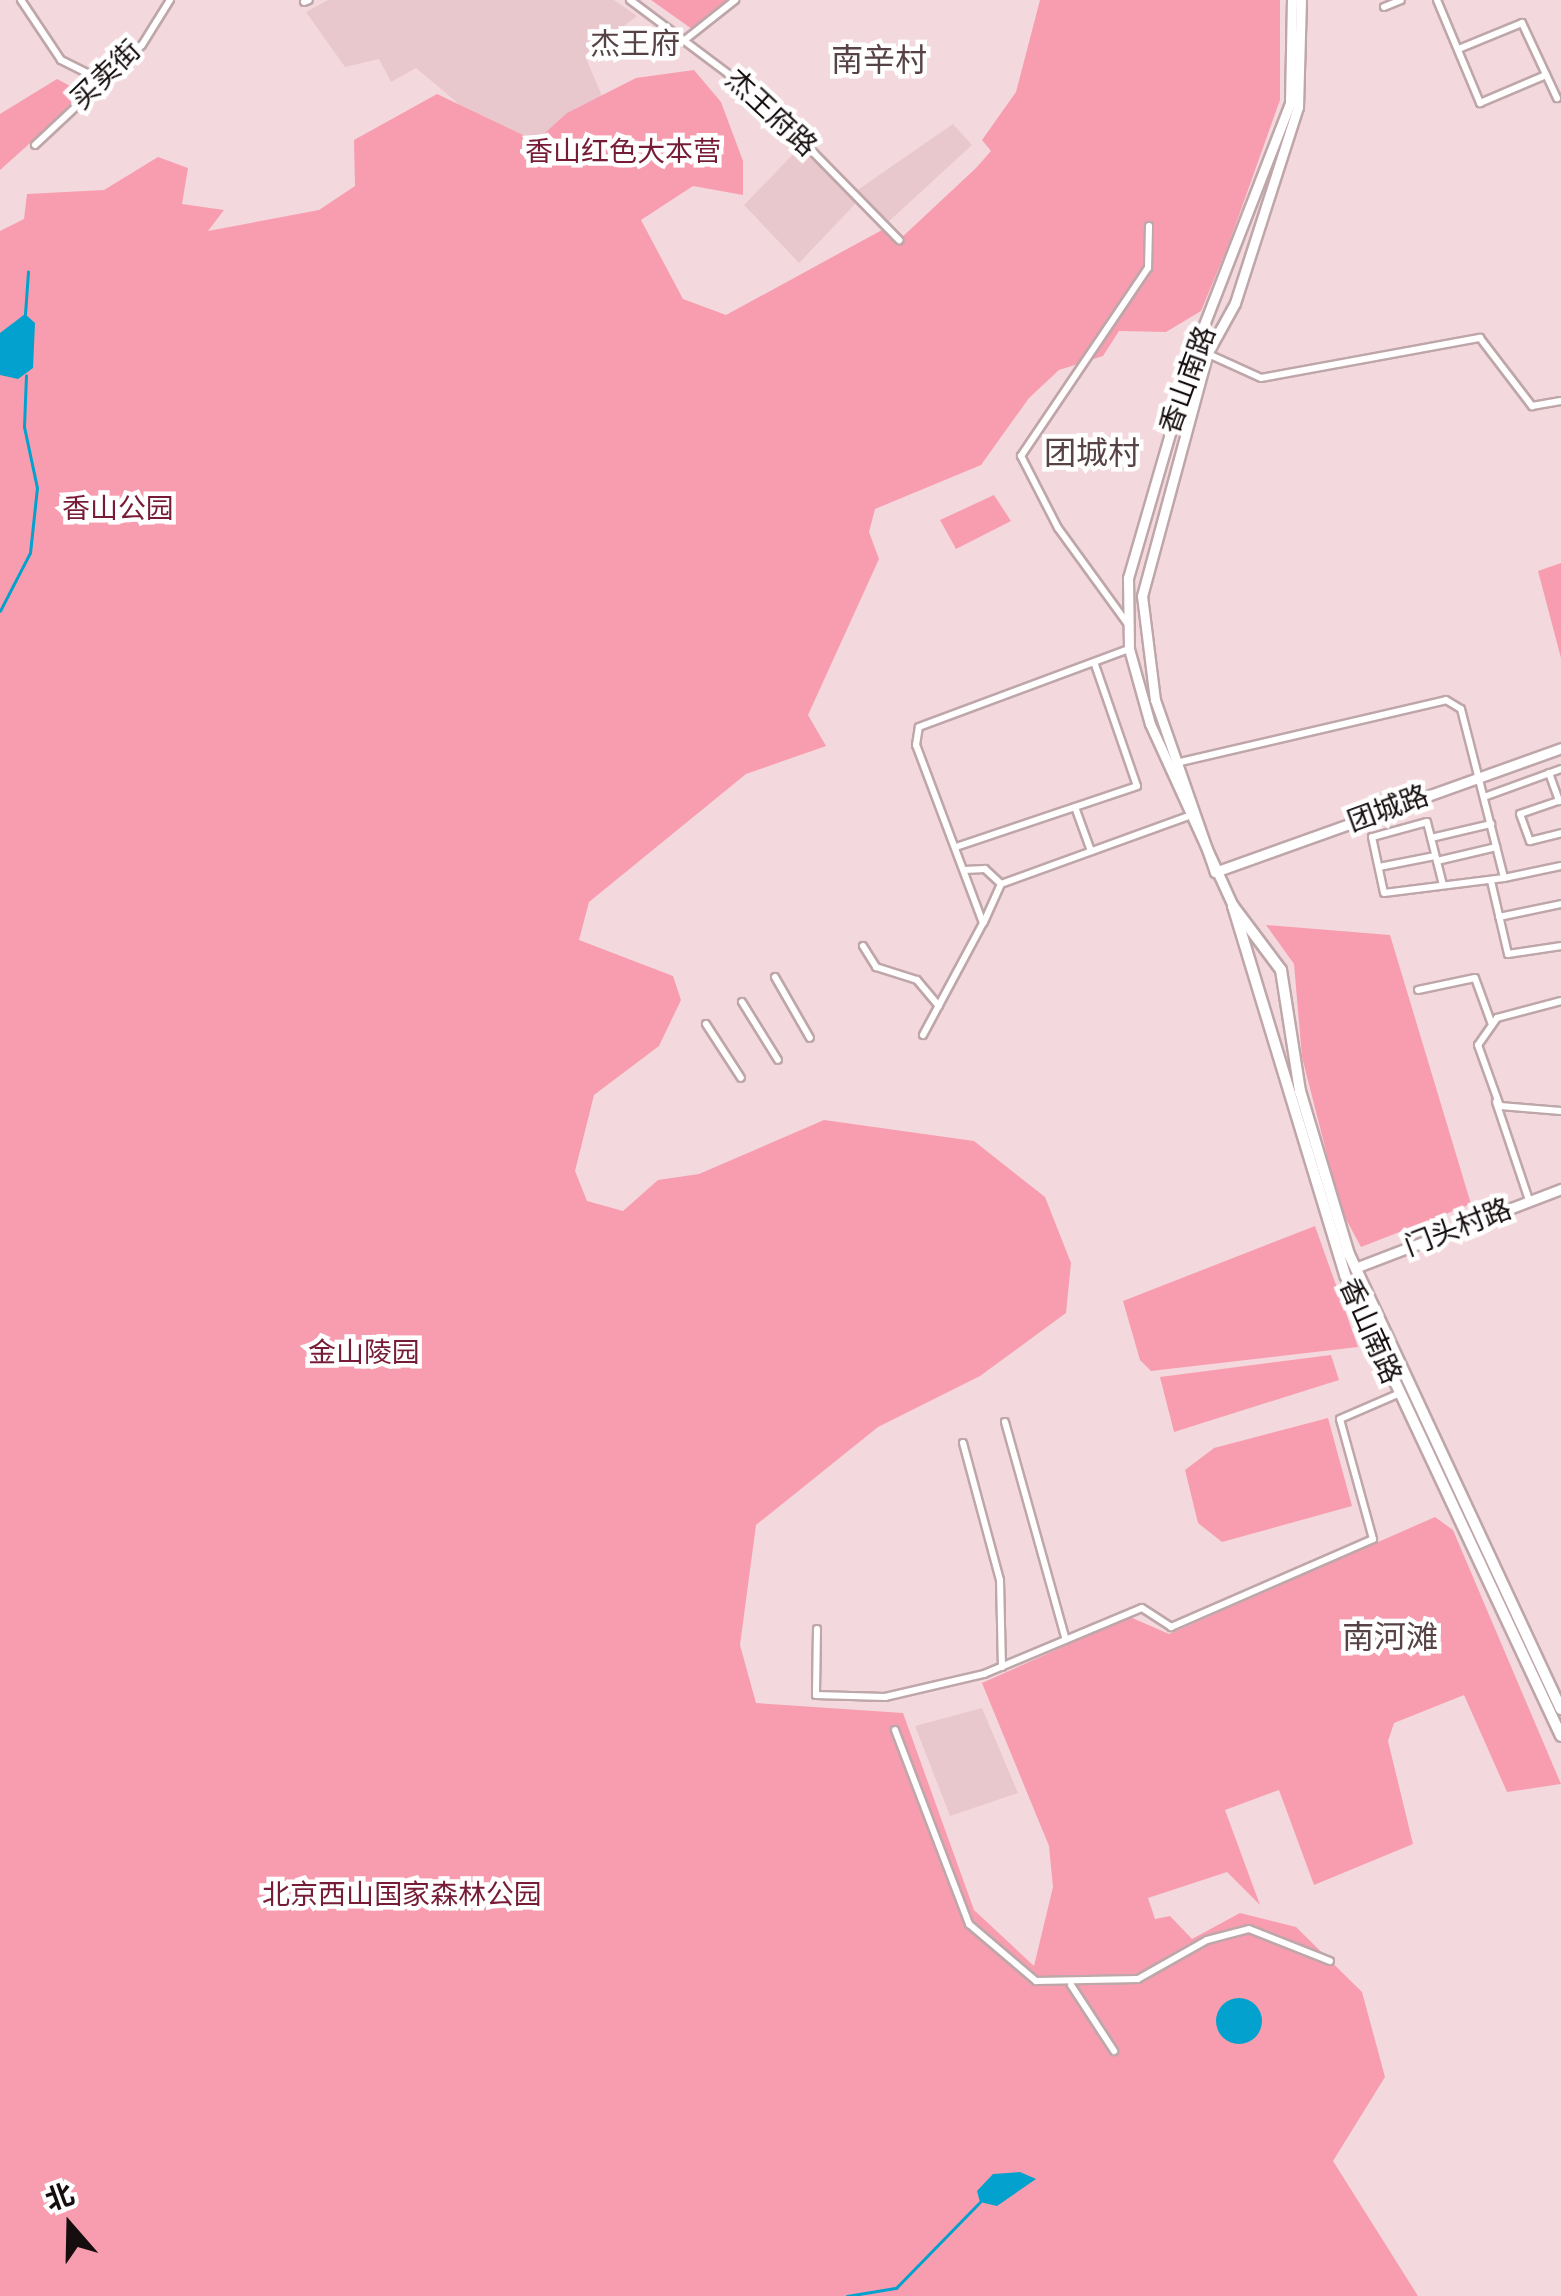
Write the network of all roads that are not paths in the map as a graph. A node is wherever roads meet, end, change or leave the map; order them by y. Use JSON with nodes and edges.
{"nodes":[{"id":1,"x":21,"y":0,"type":"edge"},
{"id":2,"x":170,"y":0,"type":"edge"},
{"id":3,"x":630,"y":0,"type":"edge"},
{"id":4,"x":736,"y":0,"type":"edge"},
{"id":5,"x":1292,"y":0,"type":"edge"},
{"id":6,"x":1301,"y":0,"type":"edge"},
{"id":7,"x":1401,"y":0,"type":"edge"},
{"id":8,"x":1437,"y":0,"type":"edge"},
{"id":9,"x":1384,"y":7,"type":"dead end"},
{"id":10,"x":686,"y":39,"type":"junction"},
{"id":11,"x":1461,"y":48,"type":"junction"},
{"id":12,"x":1546,"y":76,"type":"junction"},
{"id":13,"x":103,"y":82,"type":"junction"},
{"id":14,"x":1557,"y":98,"type":"dead end"},
{"id":15,"x":36,"y":145,"type":"dead end"},
{"id":16,"x":1149,"y":226,"type":"dead end"},
{"id":17,"x":899,"y":240,"type":"dead end"},
{"id":18,"x":1195,"y":348,"type":"junction"},
{"id":19,"x":1208,"y":352,"type":"junction"},
{"id":20,"x":1561,"y":400,"type":"edge"},
{"id":21,"x":1127,"y":623,"type":"junction"},
{"id":22,"x":1129,"y":648,"type":"junction"},
{"id":23,"x":1094,"y":665,"type":"junction"},
{"id":24,"x":1561,"y":748,"type":"edge"},
{"id":25,"x":1174,"y":763,"type":"junction"},
{"id":26,"x":1561,"y":769,"type":"edge"},
{"id":27,"x":1549,"y":773,"type":"junction"},
{"id":28,"x":1477,"y":776,"type":"junction"},
{"id":29,"x":1484,"y":797,"type":"junction"},
{"id":30,"x":1560,"y":801,"type":"edge"},
{"id":31,"x":1074,"y":807,"type":"junction"},
{"id":32,"x":1186,"y":817,"type":"junction"},
{"id":33,"x":1491,"y":824,"type":"junction"},
{"id":34,"x":1561,"y":834,"type":"edge"},
{"id":35,"x":1431,"y":838,"type":"junction"},
{"id":36,"x":956,"y":847,"type":"junction"},
{"id":37,"x":1496,"y":847,"type":"junction"},
{"id":38,"x":1090,"y":852,"type":"junction"},
{"id":39,"x":1436,"y":858,"type":"junction"},
{"id":40,"x":1561,"y":866,"type":"edge"},
{"id":41,"x":1379,"y":867,"type":"junction"},
{"id":42,"x":964,"y":870,"type":"junction"},
{"id":43,"x":1215,"y":872,"type":"junction"},
{"id":44,"x":1504,"y":878,"type":"junction"},
{"id":45,"x":1490,"y":881,"type":"junction"},
{"id":46,"x":1001,"y":884,"type":"junction"},
{"id":47,"x":1443,"y":885,"type":"junction"},
{"id":48,"x":1561,"y":904,"type":"edge"},
{"id":49,"x":1232,"y":906,"type":"junction"},
{"id":50,"x":1499,"y":917,"type":"junction"},
{"id":51,"x":983,"y":924,"type":"junction"},
{"id":52,"x":864,"y":946,"type":"dead end"},
{"id":53,"x":1561,"y":946,"type":"edge"},
{"id":54,"x":774,"y":978,"type":"dead end"},
{"id":55,"x":1418,"y":990,"type":"dead end"},
{"id":56,"x":1561,"y":1000,"type":"edge"},
{"id":57,"x":742,"y":1002,"type":"dead end"},
{"id":58,"x":938,"y":1006,"type":"junction"},
{"id":59,"x":1492,"y":1022,"type":"junction"},
{"id":60,"x":706,"y":1024,"type":"dead end"},
{"id":61,"x":923,"y":1034,"type":"dead end"},
{"id":62,"x":810,"y":1038,"type":"dead end"},
{"id":63,"x":778,"y":1060,"type":"dead end"},
{"id":64,"x":740,"y":1078,"type":"dead end"},
{"id":65,"x":1494,"y":1096,"type":"junction"},
{"id":66,"x":1561,"y":1111,"type":"edge"},
{"id":67,"x":1561,"y":1188,"type":"edge"},
{"id":68,"x":1529,"y":1200,"type":"junction"},
{"id":69,"x":1355,"y":1268,"type":"junction"},
{"id":70,"x":1398,"y":1394,"type":"junction"},
{"id":71,"x":1006,"y":1422,"type":"dead end"},
{"id":72,"x":963,"y":1443,"type":"dead end"},
{"id":73,"x":818,"y":1629,"type":"dead end"},
{"id":74,"x":1066,"y":1640,"type":"junction"},
{"id":75,"x":1002,"y":1666,"type":"junction"},
{"id":76,"x":1561,"y":1709,"type":"edge"},
{"id":77,"x":895,"y":1730,"type":"dead end"},
{"id":78,"x":1561,"y":1736,"type":"edge"},
{"id":79,"x":1330,"y":1961,"type":"dead end"},
{"id":80,"x":1070,"y":1984,"type":"junction"},
{"id":81,"x":1114,"y":2050,"type":"dead end"}],
"edges":[{"from":1,"to":13,"type":"street"},
{"from":2,"to":13,"type":"street","name":"买卖街"},
{"from":3,"to":10,"type":"street","name":"杰王府路"},
{"from":4,"to":10,"type":"street"},
{"from":5,"to":18,"type":"street","name":"香山南路"},
{"from":6,"to":19,"type":"street","name":"香山南路"},
{"from":7,"to":9,"type":"street"},
{"from":8,"to":11,"type":"street"},
{"from":10,"to":17,"type":"street","name":"杰王府路"},
{"from":11,"to":12,"type":"street"},
{"from":11,"to":12,"type":"street"},
{"from":12,"to":14,"type":"street"},
{"from":13,"to":15,"type":"street","name":"买卖街"},
{"from":16,"to":21,"type":"street"},
{"from":18,"to":19,"type":"street"},
{"from":18,"to":21,"type":"street","name":"香山南路"},
{"from":19,"to":20,"type":"street"},
{"from":19,"to":25,"type":"street","name":"香山南路"},
{"from":21,"to":22,"type":"street","name":"香山南路"},
{"from":22,"to":23,"type":"street"},
{"from":22,"to":32,"type":"street","name":"香山南路"},
{"from":23,"to":31,"type":"street"},
{"from":23,"to":36,"type":"street"},
{"from":24,"to":28,"type":"street","name":"团城路"},
{"from":25,"to":28,"type":"street"},
{"from":25,"to":43,"type":"street","name":"香山南路"},
{"from":26,"to":27,"type":"street"},
{"from":27,"to":29,"type":"street"},
{"from":27,"to":30,"type":"street"},
{"from":28,"to":29,"type":"street"},
{"from":28,"to":43,"type":"street","name":"团城路"},
{"from":29,"to":33,"type":"street"},
{"from":30,"to":34,"type":"street"},
{"from":31,"to":36,"type":"street"},
{"from":31,"to":38,"type":"street"},
{"from":32,"to":38,"type":"street"},
{"from":32,"to":43,"type":"street","name":"香山南路"},
{"from":33,"to":35,"type":"street"},
{"from":33,"to":37,"type":"street"},
{"from":35,"to":39,"type":"street"},
{"from":35,"to":41,"type":"street"},
{"from":36,"to":42,"type":"street"},
{"from":37,"to":39,"type":"street"},
{"from":37,"to":44,"type":"street"},
{"from":38,"to":46,"type":"street"},
{"from":39,"to":41,"type":"street"},
{"from":39,"to":47,"type":"street"},
{"from":40,"to":44,"type":"street"},
{"from":41,"to":47,"type":"street"},
{"from":42,"to":46,"type":"street"},
{"from":42,"to":51,"type":"street"},
{"from":43,"to":49,"type":"street","name":"香山南路"},
{"from":44,"to":45,"type":"street"},
{"from":45,"to":47,"type":"street"},
{"from":45,"to":50,"type":"street"},
{"from":46,"to":51,"type":"street"},
{"from":48,"to":50,"type":"street"},
{"from":49,"to":69,"type":"main road","name":"香山南路"},
{"from":49,"to":70,"type":"main road","name":"香山南路"},
{"from":50,"to":53,"type":"street"},
{"from":51,"to":58,"type":"street"},
{"from":52,"to":58,"type":"street"},
{"from":54,"to":62,"type":"street"},
{"from":55,"to":59,"type":"street"},
{"from":56,"to":59,"type":"street"},
{"from":57,"to":63,"type":"street"},
{"from":58,"to":61,"type":"street"},
{"from":59,"to":65,"type":"street"},
{"from":60,"to":64,"type":"street"},
{"from":65,"to":66,"type":"street"},
{"from":65,"to":68,"type":"street"},
{"from":67,"to":68,"type":"street","name":"门头村路"},
{"from":68,"to":69,"type":"street","name":"门头村路"},
{"from":69,"to":76,"type":"main road","name":"香山南路"},
{"from":70,"to":74,"type":"street"},
{"from":70,"to":78,"type":"main road","name":"香山南路"},
{"from":71,"to":74,"type":"street"},
{"from":72,"to":75,"type":"street"},
{"from":73,"to":75,"type":"street"},
{"from":74,"to":75,"type":"street"},
{"from":77,"to":80,"type":"street"},
{"from":79,"to":80,"type":"street"},
{"from":80,"to":81,"type":"street"}]}
